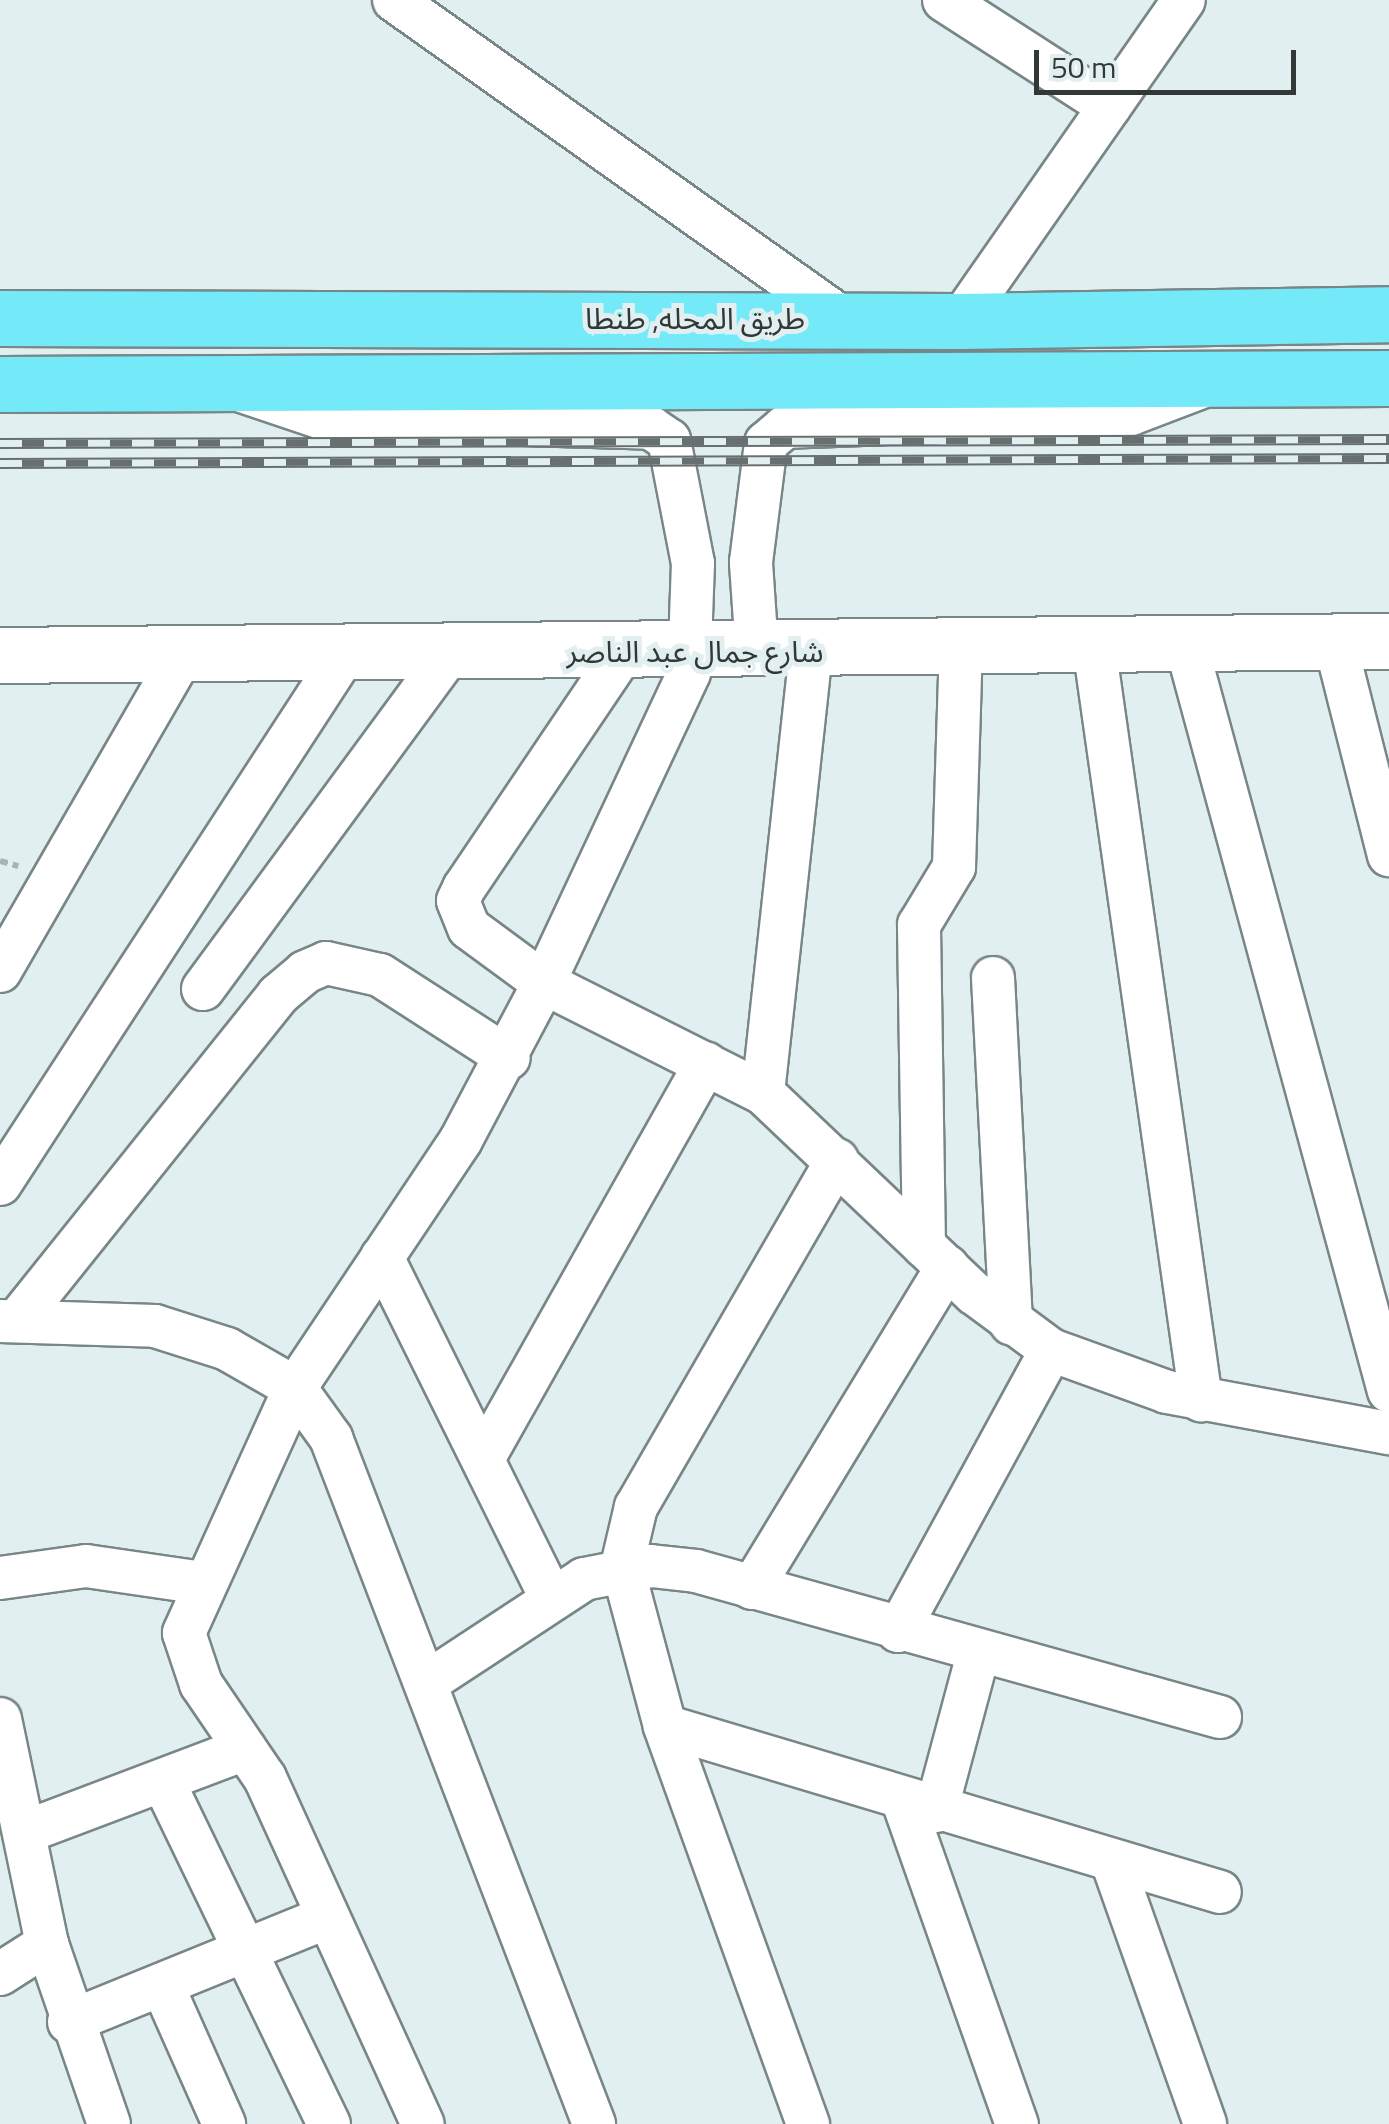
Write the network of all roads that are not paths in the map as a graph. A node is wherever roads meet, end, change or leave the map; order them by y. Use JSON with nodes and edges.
{"nodes":[{"id":1,"x":394,"y":0,"type":"edge"},
{"id":2,"x":944,"y":0,"type":"edge"},
{"id":3,"x":1184,"y":0,"type":"edge"},
{"id":4,"x":1110,"y":107,"type":"junction"},
{"id":5,"x":1389,"y":314,"type":"edge"},
{"id":6,"x":0,"y":318,"type":"edge"},
{"id":7,"x":842,"y":318,"type":"junction"},
{"id":8,"x":960,"y":322,"type":"junction"},
{"id":9,"x":1389,"y":378,"type":"edge"},
{"id":10,"x":215,"y":380,"type":"junction"},
{"id":11,"x":1220,"y":380,"type":"junction"},
{"id":12,"x":0,"y":384,"type":"edge"},
{"id":13,"x":696,"y":636,"type":"junction"},
{"id":14,"x":756,"y":637,"type":"junction"},
{"id":15,"x":1389,"y":641,"type":"edge"},
{"id":16,"x":1334,"y":642,"type":"junction"},
{"id":17,"x":1186,"y":644,"type":"junction"},
{"id":18,"x":1094,"y":646,"type":"junction"},
{"id":19,"x":961,"y":648,"type":"junction"},
{"id":20,"x":812,"y":650,"type":"junction"},
{"id":21,"x":624,"y":651,"type":"junction"},
{"id":22,"x":346,"y":652,"type":"junction"},
{"id":23,"x":451,"y":652,"type":"junction"},
{"id":24,"x":183,"y":654,"type":"junction"},
{"id":25,"x":0,"y":655,"type":"edge"},
{"id":26,"x":1389,"y":855,"type":"edge"},
{"id":27,"x":0,"y":972,"type":"edge"},
{"id":28,"x":993,"y":978,"type":"dead end"},
{"id":29,"x":544,"y":983,"type":"junction"},
{"id":30,"x":203,"y":990,"type":"dead end"},
{"id":31,"x":508,"y":1058,"type":"junction"},
{"id":32,"x":706,"y":1062,"type":"junction"},
{"id":33,"x":763,"y":1093,"type":"junction"},
{"id":34,"x":837,"y":1160,"type":"junction"},
{"id":35,"x":0,"y":1184,"type":"edge"},
{"id":36,"x":936,"y":1256,"type":"junction"},
{"id":37,"x":382,"y":1258,"type":"junction"},
{"id":38,"x":9,"y":1321,"type":"edge"},
{"id":39,"x":1011,"y":1324,"type":"junction"},
{"id":40,"x":1051,"y":1350,"type":"junction"},
{"id":41,"x":294,"y":1388,"type":"junction"},
{"id":42,"x":1389,"y":1391,"type":"edge"},
{"id":43,"x":1201,"y":1400,"type":"junction"},
{"id":44,"x":1389,"y":1432,"type":"edge"},
{"id":45,"x":483,"y":1459,"type":"junction"},
{"id":46,"x":622,"y":1566,"type":"junction"},
{"id":47,"x":0,"y":1578,"type":"edge"},
{"id":48,"x":203,"y":1583,"type":"junction"},
{"id":49,"x":752,"y":1588,"type":"junction"},
{"id":50,"x":550,"y":1596,"type":"junction"},
{"id":51,"x":898,"y":1630,"type":"junction"},
{"id":52,"x":978,"y":1654,"type":"junction"},
{"id":53,"x":429,"y":1681,"type":"junction"},
{"id":54,"x":1220,"y":1718,"type":"dead end"},
{"id":55,"x":0,"y":1719,"type":"edge"},
{"id":56,"x":665,"y":1726,"type":"junction"},
{"id":57,"x":245,"y":1748,"type":"junction"},
{"id":58,"x":164,"y":1783,"type":"junction"},
{"id":59,"x":920,"y":1806,"type":"junction"},
{"id":60,"x":25,"y":1832,"type":"junction"},
{"id":61,"x":1112,"y":1861,"type":"junction"},
{"id":62,"x":1220,"y":1892,"type":"dead end"},
{"id":63,"x":327,"y":1917,"type":"junction"},
{"id":64,"x":48,"y":1944,"type":"junction"},
{"id":65,"x":250,"y":1954,"type":"junction"},
{"id":66,"x":0,"y":1974,"type":"edge"},
{"id":67,"x":164,"y":1989,"type":"junction"},
{"id":68,"x":69,"y":2022,"type":"junction"},
{"id":69,"x":109,"y":2124,"type":"edge"},
{"id":70,"x":224,"y":2124,"type":"edge"},
{"id":71,"x":329,"y":2124,"type":"edge"},
{"id":72,"x":423,"y":2124,"type":"edge"},
{"id":73,"x":594,"y":2124,"type":"edge"},
{"id":74,"x":808,"y":2124,"type":"edge"},
{"id":75,"x":1016,"y":2124,"type":"edge"},
{"id":76,"x":1205,"y":2124,"type":"edge"}],
"edges":[{"from":1,"to":7,"type":"street"},
{"from":2,"to":4,"type":"street"},
{"from":3,"to":4,"type":"street"},
{"from":4,"to":8,"type":"street"},
{"from":5,"to":8,"type":"highway","name":"طريق المحله, طنطا"},
{"from":6,"to":7,"type":"highway","name":"طريق المحله, طنطا"},
{"from":7,"to":8,"type":"highway","name":"طريق المحله, طنطا"},
{"from":9,"to":11,"type":"highway","name":"طريق المحله, طنطا"},
{"from":10,"to":11,"type":"highway","name":"طريق المحله, طنطا"},
{"from":10,"to":12,"type":"highway","name":"طريق المحله, طنطا"},
{"from":10,"to":13,"type":"street"},
{"from":11,"to":14,"type":"street"},
{"from":13,"to":14,"type":"street","name":"شارع جمال عبد الناصر"},
{"from":13,"to":21,"type":"street","name":"شارع جمال عبد الناصر"},
{"from":13,"to":29,"type":"street"},
{"from":14,"to":20,"type":"street","name":"شارع جمال عبد الناصر"},
{"from":15,"to":16,"type":"street","name":"شارع جمال عبد الناصر"},
{"from":16,"to":17,"type":"street","name":"شارع جمال عبد الناصر"},
{"from":16,"to":26,"type":"street"},
{"from":17,"to":18,"type":"street","name":"شارع جمال عبد الناصر"},
{"from":17,"to":42,"type":"street"},
{"from":18,"to":19,"type":"street","name":"شارع جمال عبد الناصر"},
{"from":18,"to":43,"type":"street"},
{"from":19,"to":20,"type":"street","name":"شارع جمال عبد الناصر"},
{"from":19,"to":36,"type":"street"},
{"from":20,"to":33,"type":"street"},
{"from":21,"to":23,"type":"street","name":"شارع جمال عبد الناصر"},
{"from":21,"to":29,"type":"street"},
{"from":22,"to":23,"type":"street","name":"شارع جمال عبد الناصر"},
{"from":22,"to":24,"type":"street","name":"شارع جمال عبد الناصر"},
{"from":22,"to":35,"type":"street"},
{"from":23,"to":30,"type":"street"},
{"from":24,"to":25,"type":"street","name":"شارع جمال عبد الناصر"},
{"from":24,"to":27,"type":"street"},
{"from":28,"to":39,"type":"street"},
{"from":29,"to":31,"type":"street"},
{"from":29,"to":32,"type":"street"},
{"from":31,"to":37,"type":"street"},
{"from":31,"to":38,"type":"street"},
{"from":32,"to":33,"type":"street"},
{"from":32,"to":45,"type":"street"},
{"from":33,"to":34,"type":"street"},
{"from":34,"to":36,"type":"street"},
{"from":34,"to":46,"type":"street"},
{"from":36,"to":39,"type":"street"},
{"from":36,"to":49,"type":"street"},
{"from":37,"to":41,"type":"street"},
{"from":37,"to":45,"type":"street"},
{"from":38,"to":41,"type":"street"},
{"from":39,"to":40,"type":"street"},
{"from":40,"to":43,"type":"street"},
{"from":40,"to":51,"type":"street"},
{"from":41,"to":48,"type":"street"},
{"from":41,"to":53,"type":"street"},
{"from":43,"to":44,"type":"street"},
{"from":45,"to":50,"type":"street"},
{"from":46,"to":49,"type":"street"},
{"from":46,"to":50,"type":"street"},
{"from":46,"to":56,"type":"street"},
{"from":47,"to":48,"type":"street"},
{"from":48,"to":57,"type":"street"},
{"from":49,"to":51,"type":"street"},
{"from":50,"to":53,"type":"street"},
{"from":51,"to":52,"type":"street"},
{"from":52,"to":54,"type":"street"},
{"from":52,"to":59,"type":"street"},
{"from":53,"to":73,"type":"street"},
{"from":55,"to":60,"type":"street"},
{"from":56,"to":59,"type":"street"},
{"from":56,"to":74,"type":"street"},
{"from":57,"to":58,"type":"street"},
{"from":57,"to":63,"type":"street"},
{"from":58,"to":60,"type":"street"},
{"from":58,"to":65,"type":"street"},
{"from":59,"to":61,"type":"street"},
{"from":59,"to":75,"type":"street"},
{"from":60,"to":64,"type":"street"},
{"from":61,"to":62,"type":"street"},
{"from":61,"to":76,"type":"street"},
{"from":63,"to":65,"type":"street"},
{"from":63,"to":72,"type":"street"},
{"from":64,"to":66,"type":"street"},
{"from":64,"to":68,"type":"street"},
{"from":65,"to":67,"type":"street"},
{"from":65,"to":71,"type":"street"},
{"from":67,"to":68,"type":"street"},
{"from":67,"to":70,"type":"street"},
{"from":68,"to":69,"type":"street"}]}
